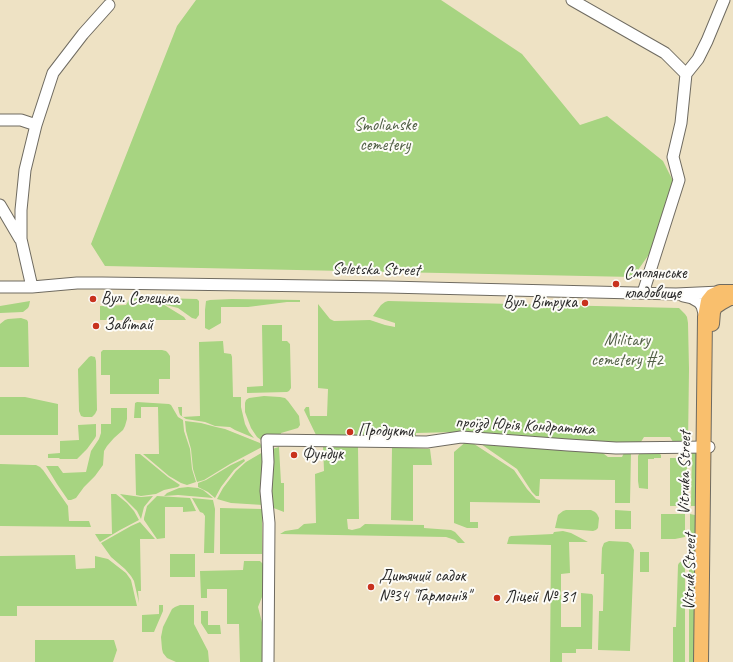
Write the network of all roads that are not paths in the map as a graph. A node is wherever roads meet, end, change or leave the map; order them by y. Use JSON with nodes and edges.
{"nodes":[{"id":1,"x":572,"y":0,"type":"edge"},
{"id":2,"x":724,"y":0,"type":"edge"},
{"id":3,"x":110,"y":5,"type":"dead end"},
{"id":4,"x":686,"y":74,"type":"junction"},
{"id":5,"x":0,"y":120,"type":"edge"},
{"id":6,"x":36,"y":125,"type":"junction"},
{"id":7,"x":0,"y":205,"type":"edge"},
{"id":8,"x":21,"y":239,"type":"junction"},
{"id":9,"x":0,"y":287,"type":"edge"},
{"id":10,"x":32,"y":287,"type":"junction"},
{"id":11,"x":0,"y":290,"type":"edge"},
{"id":12,"x":643,"y":293,"type":"junction"},
{"id":13,"x":682,"y":294,"type":"junction"},
{"id":14,"x":719,"y":300,"type":"edge"},
{"id":15,"x":706,"y":447,"type":"junction"},
{"id":16,"x":268,"y":662,"type":"edge"},
{"id":17,"x":700,"y":662,"type":"edge"},
{"id":18,"x":707,"y":662,"type":"edge"}],
"edges":[{"from":1,"to":4,"type":"street"},
{"from":2,"to":4,"type":"street"},
{"from":3,"to":6,"type":"street"},
{"from":4,"to":12,"type":"street"},
{"from":5,"to":6,"type":"street"},
{"from":6,"to":8,"type":"street"},
{"from":7,"to":8,"type":"street"},
{"from":8,"to":10,"type":"street"},
{"from":9,"to":10,"type":"street","name":"Seletska Street"},
{"from":10,"to":11,"type":"street","name":"Seletska Street"},
{"from":10,"to":12,"type":"street","name":"Seletska Street"},
{"from":12,"to":13,"type":"street","name":"Seletska Street"},
{"from":13,"to":14,"type":"street","name":"Seletska Street"},
{"from":13,"to":14,"type":"street"},
{"from":13,"to":14,"type":"street"},
{"from":14,"to":15,"type":"main road","name":"Vitruka Street"},
{"from":15,"to":16,"type":"street","name":"проїзд Юрія Кондратюка"},
{"from":15,"to":17,"type":"main road","name":"Vitruka Street"},
{"from":15,"to":18,"type":"main road","name":"Vitruk Street"}]}
